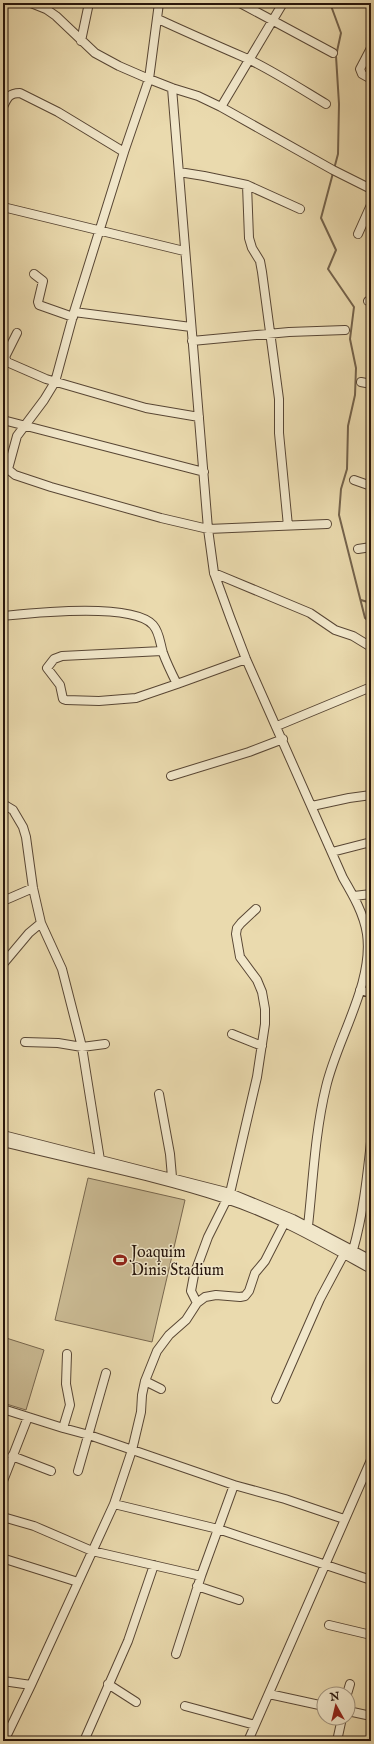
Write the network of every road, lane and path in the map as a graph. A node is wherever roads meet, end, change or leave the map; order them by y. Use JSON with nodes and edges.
{"nodes":[{"id":1,"x":31,"y":3,"type":"edge"},
{"id":2,"x":89,"y":3,"type":"edge"},
{"id":3,"x":159,"y":3,"type":"edge"},
{"id":4,"x":240,"y":3,"type":"edge"},
{"id":5,"x":283,"y":3,"type":"edge"},
{"id":6,"x":158,"y":19,"type":"junction"},
{"id":7,"x":272,"y":22,"type":"junction"},
{"id":8,"x":81,"y":41,"type":"junction"},
{"id":9,"x":371,"y":48,"type":"edge"},
{"id":10,"x":333,"y":53,"type":"dead end"},
{"id":11,"x":249,"y":60,"type":"junction"},
{"id":12,"x":149,"y":79,"type":"junction"},
{"id":13,"x":371,"y":79,"type":"edge"},
{"id":14,"x":172,"y":88,"type":"junction"},
{"id":15,"x":326,"y":104,"type":"dead end"},
{"id":16,"x":3,"y":107,"type":"edge"},
{"id":17,"x":221,"y":107,"type":"junction"},
{"id":18,"x":124,"y":152,"type":"junction"},
{"id":19,"x":179,"y":172,"type":"junction"},
{"id":20,"x":247,"y":185,"type":"junction"},
{"id":21,"x":370,"y":186,"type":"edge"},
{"id":22,"x":371,"y":205,"type":"edge"},
{"id":23,"x":3,"y":207,"type":"edge"},
{"id":24,"x":300,"y":209,"type":"dead end"},
{"id":25,"x":100,"y":230,"type":"junction"},
{"id":26,"x":358,"y":234,"type":"dead end"},
{"id":27,"x":184,"y":251,"type":"junction"},
{"id":28,"x":34,"y":274,"type":"dead end"},
{"id":29,"x":73,"y":315,"type":"junction"},
{"id":30,"x":191,"y":327,"type":"junction"},
{"id":31,"x":345,"y":330,"type":"dead end"},
{"id":32,"x":16,"y":333,"type":"dead end"},
{"id":33,"x":270,"y":334,"type":"junction"},
{"id":34,"x":192,"y":341,"type":"junction"},
{"id":35,"x":55,"y":382,"type":"junction"},
{"id":36,"x":362,"y":382,"type":"dead end"},
{"id":37,"x":371,"y":384,"type":"edge"},
{"id":38,"x":199,"y":417,"type":"junction"},
{"id":39,"x":3,"y":420,"type":"edge"},
{"id":40,"x":23,"y":426,"type":"junction"},
{"id":41,"x":5,"y":467,"type":"edge"},
{"id":42,"x":204,"y":472,"type":"junction"},
{"id":43,"x":354,"y":480,"type":"dead end"},
{"id":44,"x":371,"y":486,"type":"edge"},
{"id":45,"x":327,"y":524,"type":"dead end"},
{"id":46,"x":288,"y":526,"type":"junction"},
{"id":47,"x":208,"y":529,"type":"junction"},
{"id":48,"x":371,"y":548,"type":"edge"},
{"id":49,"x":358,"y":549,"type":"dead end"},
{"id":50,"x":214,"y":573,"type":"junction"},
{"id":51,"x":3,"y":616,"type":"edge"},
{"id":52,"x":371,"y":647,"type":"edge"},
{"id":53,"x":162,"y":651,"type":"junction"},
{"id":54,"x":246,"y":658,"type":"junction"},
{"id":55,"x":177,"y":684,"type":"junction"},
{"id":56,"x":371,"y":687,"type":"edge"},
{"id":57,"x":277,"y":726,"type":"junction"},
{"id":58,"x":283,"y":739,"type":"junction"},
{"id":59,"x":171,"y":776,"type":"dead end"},
{"id":60,"x":371,"y":795,"type":"edge"},
{"id":61,"x":3,"y":804,"type":"edge"},
{"id":62,"x":312,"y":806,"type":"junction"},
{"id":63,"x":371,"y":842,"type":"edge"},
{"id":64,"x":332,"y":852,"type":"junction"},
{"id":65,"x":33,"y":888,"type":"junction"},
{"id":66,"x":371,"y":894,"type":"edge"},
{"id":67,"x":354,"y":896,"type":"junction"},
{"id":68,"x":3,"y":902,"type":"edge"},
{"id":69,"x":256,"y":909,"type":"dead end"},
{"id":70,"x":41,"y":923,"type":"junction"},
{"id":71,"x":3,"y":964,"type":"edge"},
{"id":72,"x":360,"y":990,"type":"junction"},
{"id":73,"x":371,"y":994,"type":"edge"},
{"id":74,"x":232,"y":1034,"type":"dead end"},
{"id":75,"x":25,"y":1042,"type":"dead end"},
{"id":76,"x":105,"y":1044,"type":"dead end"},
{"id":77,"x":262,"y":1046,"type":"junction"},
{"id":78,"x":82,"y":1047,"type":"junction"},
{"id":79,"x":159,"y":1094,"type":"dead end"},
{"id":80,"x":3,"y":1135,"type":"edge"},
{"id":81,"x":3,"y":1142,"type":"edge"},
{"id":82,"x":371,"y":1142,"type":"edge"},
{"id":83,"x":100,"y":1160,"type":"junction"},
{"id":84,"x":172,"y":1177,"type":"junction"},
{"id":85,"x":229,"y":1196,"type":"junction"},
{"id":86,"x":285,"y":1222,"type":"junction"},
{"id":87,"x":308,"y":1226,"type":"junction"},
{"id":88,"x":353,"y":1250,"type":"junction"},
{"id":89,"x":344,"y":1254,"type":"junction"},
{"id":90,"x":371,"y":1260,"type":"edge"},
{"id":91,"x":371,"y":1269,"type":"edge"},
{"id":92,"x":197,"y":1303,"type":"junction"},
{"id":93,"x":67,"y":1354,"type":"dead end"},
{"id":94,"x":106,"y":1373,"type":"dead end"},
{"id":95,"x":145,"y":1381,"type":"junction"},
{"id":96,"x":161,"y":1389,"type":"dead end"},
{"id":97,"x":276,"y":1399,"type":"dead end"},
{"id":98,"x":3,"y":1409,"type":"edge"},
{"id":99,"x":28,"y":1417,"type":"junction"},
{"id":100,"x":63,"y":1428,"type":"junction"},
{"id":101,"x":89,"y":1435,"type":"junction"},
{"id":102,"x":132,"y":1450,"type":"junction"},
{"id":103,"x":12,"y":1456,"type":"junction"},
{"id":104,"x":371,"y":1460,"type":"edge"},
{"id":105,"x":78,"y":1470,"type":"dead end"},
{"id":106,"x":51,"y":1472,"type":"dead end"},
{"id":107,"x":3,"y":1481,"type":"edge"},
{"id":108,"x":234,"y":1485,"type":"junction"},
{"id":109,"x":114,"y":1504,"type":"junction"},
{"id":110,"x":3,"y":1517,"type":"edge"},
{"id":111,"x":344,"y":1519,"type":"junction"},
{"id":112,"x":218,"y":1530,"type":"junction"},
{"id":113,"x":92,"y":1552,"type":"junction"},
{"id":114,"x":5,"y":1559,"type":"dead end"},
{"id":115,"x":154,"y":1565,"type":"junction"},
{"id":116,"x":326,"y":1566,"type":"junction"},
{"id":117,"x":200,"y":1576,"type":"junction"},
{"id":118,"x":371,"y":1580,"type":"edge"},
{"id":119,"x":78,"y":1582,"type":"junction"},
{"id":120,"x":197,"y":1586,"type":"junction"},
{"id":121,"x":239,"y":1600,"type":"dead end"},
{"id":122,"x":329,"y":1625,"type":"dead end"},
{"id":123,"x":371,"y":1635,"type":"edge"},
{"id":124,"x":176,"y":1654,"type":"dead end"},
{"id":125,"x":3,"y":1681,"type":"edge"},
{"id":126,"x":108,"y":1684,"type":"junction"},
{"id":127,"x":31,"y":1686,"type":"junction"},
{"id":128,"x":269,"y":1694,"type":"junction"},
{"id":129,"x":136,"y":1702,"type":"dead end"},
{"id":130,"x":316,"y":1704,"type":"edge"},
{"id":131,"x":184,"y":1706,"type":"dead end"},
{"id":132,"x":356,"y":1713,"type":"edge"},
{"id":133,"x":371,"y":1716,"type":"edge"},
{"id":134,"x":255,"y":1725,"type":"junction"},
{"id":135,"x":341,"y":1726,"type":"edge"},
{"id":136,"x":4,"y":1741,"type":"edge"},
{"id":137,"x":84,"y":1741,"type":"edge"},
{"id":138,"x":248,"y":1741,"type":"edge"},
{"id":139,"x":338,"y":1741,"type":"edge"}],
"edges":[{"from":1,"to":8,"type":"street"},
{"from":2,"to":8,"type":"street"},
{"from":3,"to":6,"type":"street"},
{"from":4,"to":7,"type":"street"},
{"from":5,"to":7,"type":"street"},
{"from":6,"to":11,"type":"street"},
{"from":6,"to":12,"type":"street"},
{"from":7,"to":10,"type":"street"},
{"from":7,"to":11,"type":"street"},
{"from":8,"to":12,"type":"street"},
{"from":9,"to":13,"type":"street"},
{"from":11,"to":15,"type":"street"},
{"from":11,"to":17,"type":"street"},
{"from":12,"to":14,"type":"street"},
{"from":12,"to":18,"type":"street"},
{"from":14,"to":17,"type":"street"},
{"from":14,"to":19,"type":"street"},
{"from":16,"to":18,"type":"street"},
{"from":17,"to":21,"type":"street"},
{"from":18,"to":25,"type":"street"},
{"from":19,"to":20,"type":"street"},
{"from":19,"to":27,"type":"street"},
{"from":20,"to":24,"type":"street"},
{"from":20,"to":33,"type":"street"},
{"from":22,"to":26,"type":"street"},
{"from":23,"to":25,"type":"street"},
{"from":25,"to":27,"type":"street"},
{"from":25,"to":29,"type":"street"},
{"from":27,"to":30,"type":"street"},
{"from":28,"to":29,"type":"street"},
{"from":29,"to":30,"type":"street"},
{"from":29,"to":35,"type":"street"},
{"from":30,"to":34,"type":"street"},
{"from":31,"to":33,"type":"street"},
{"from":32,"to":35,"type":"street"},
{"from":33,"to":34,"type":"street"},
{"from":33,"to":46,"type":"street"},
{"from":34,"to":38,"type":"street"},
{"from":35,"to":38,"type":"street"},
{"from":35,"to":40,"type":"street"},
{"from":36,"to":37,"type":"street"},
{"from":38,"to":42,"type":"street"},
{"from":39,"to":40,"type":"street"},
{"from":40,"to":41,"type":"street"},
{"from":40,"to":42,"type":"street"},
{"from":41,"to":47,"type":"street"},
{"from":42,"to":47,"type":"street"},
{"from":43,"to":44,"type":"street"},
{"from":45,"to":46,"type":"street"},
{"from":46,"to":47,"type":"street"},
{"from":47,"to":50,"type":"street"},
{"from":48,"to":49,"type":"street"},
{"from":50,"to":52,"type":"street"},
{"from":50,"to":54,"type":"street"},
{"from":51,"to":53,"type":"street"},
{"from":53,"to":55,"type":"street"},
{"from":53,"to":55,"type":"street"},
{"from":54,"to":55,"type":"street"},
{"from":54,"to":57,"type":"street"},
{"from":56,"to":57,"type":"street"},
{"from":57,"to":58,"type":"street"},
{"from":58,"to":59,"type":"street"},
{"from":58,"to":62,"type":"street"},
{"from":60,"to":62,"type":"street"},
{"from":61,"to":65,"type":"street"},
{"from":62,"to":64,"type":"street"},
{"from":63,"to":64,"type":"street"},
{"from":64,"to":67,"type":"street"},
{"from":65,"to":68,"type":"street"},
{"from":65,"to":70,"type":"street"},
{"from":66,"to":67,"type":"street"},
{"from":67,"to":72,"type":"street"},
{"from":69,"to":77,"type":"street"},
{"from":70,"to":71,"type":"street"},
{"from":70,"to":78,"type":"street"},
{"from":72,"to":73,"type":"street"},
{"from":72,"to":87,"type":"street"},
{"from":74,"to":77,"type":"street"},
{"from":75,"to":78,"type":"street"},
{"from":76,"to":78,"type":"street"},
{"from":77,"to":85,"type":"street"},
{"from":78,"to":83,"type":"street"},
{"from":79,"to":84,"type":"street"},
{"from":80,"to":83,"type":"street"},
{"from":81,"to":85,"type":"street"},
{"from":82,"to":88,"type":"street"},
{"from":83,"to":84,"type":"street"},
{"from":84,"to":85,"type":"street"},
{"from":85,"to":86,"type":"street"},
{"from":85,"to":87,"type":"street"},
{"from":85,"to":92,"type":"street"},
{"from":86,"to":89,"type":"street"},
{"from":86,"to":92,"type":"street"},
{"from":87,"to":88,"type":"street"},
{"from":88,"to":90,"type":"street"},
{"from":89,"to":91,"type":"street"},
{"from":89,"to":97,"type":"street"},
{"from":92,"to":95,"type":"street"},
{"from":93,"to":100,"type":"street"},
{"from":94,"to":101,"type":"street"},
{"from":95,"to":96,"type":"street"},
{"from":95,"to":102,"type":"street"},
{"from":98,"to":99,"type":"street"},
{"from":99,"to":100,"type":"street"},
{"from":99,"to":103,"type":"street"},
{"from":100,"to":101,"type":"street"},
{"from":101,"to":102,"type":"street"},
{"from":101,"to":105,"type":"street"},
{"from":102,"to":108,"type":"street"},
{"from":102,"to":109,"type":"street"},
{"from":103,"to":106,"type":"street"},
{"from":103,"to":107,"type":"street"},
{"from":104,"to":111,"type":"street"},
{"from":108,"to":111,"type":"street"},
{"from":108,"to":112,"type":"street"},
{"from":109,"to":112,"type":"street"},
{"from":109,"to":113,"type":"street"},
{"from":110,"to":113,"type":"street"},
{"from":111,"to":116,"type":"street"},
{"from":112,"to":116,"type":"street"},
{"from":112,"to":117,"type":"street"},
{"from":113,"to":115,"type":"street"},
{"from":113,"to":119,"type":"street"},
{"from":114,"to":119,"type":"street"},
{"from":115,"to":117,"type":"street"},
{"from":115,"to":126,"type":"street"},
{"from":116,"to":118,"type":"street"},
{"from":116,"to":128,"type":"street"},
{"from":117,"to":120,"type":"street"},
{"from":119,"to":127,"type":"street"},
{"from":120,"to":121,"type":"street"},
{"from":120,"to":124,"type":"street"},
{"from":122,"to":123,"type":"street"},
{"from":125,"to":127,"type":"street"},
{"from":126,"to":129,"type":"street"},
{"from":126,"to":137,"type":"street"},
{"from":127,"to":136,"type":"street"},
{"from":128,"to":130,"type":"street"},
{"from":128,"to":134,"type":"street"},
{"from":131,"to":134,"type":"street"},
{"from":132,"to":133,"type":"street"},
{"from":134,"to":138,"type":"street"},
{"from":135,"to":139,"type":"street"}]}
